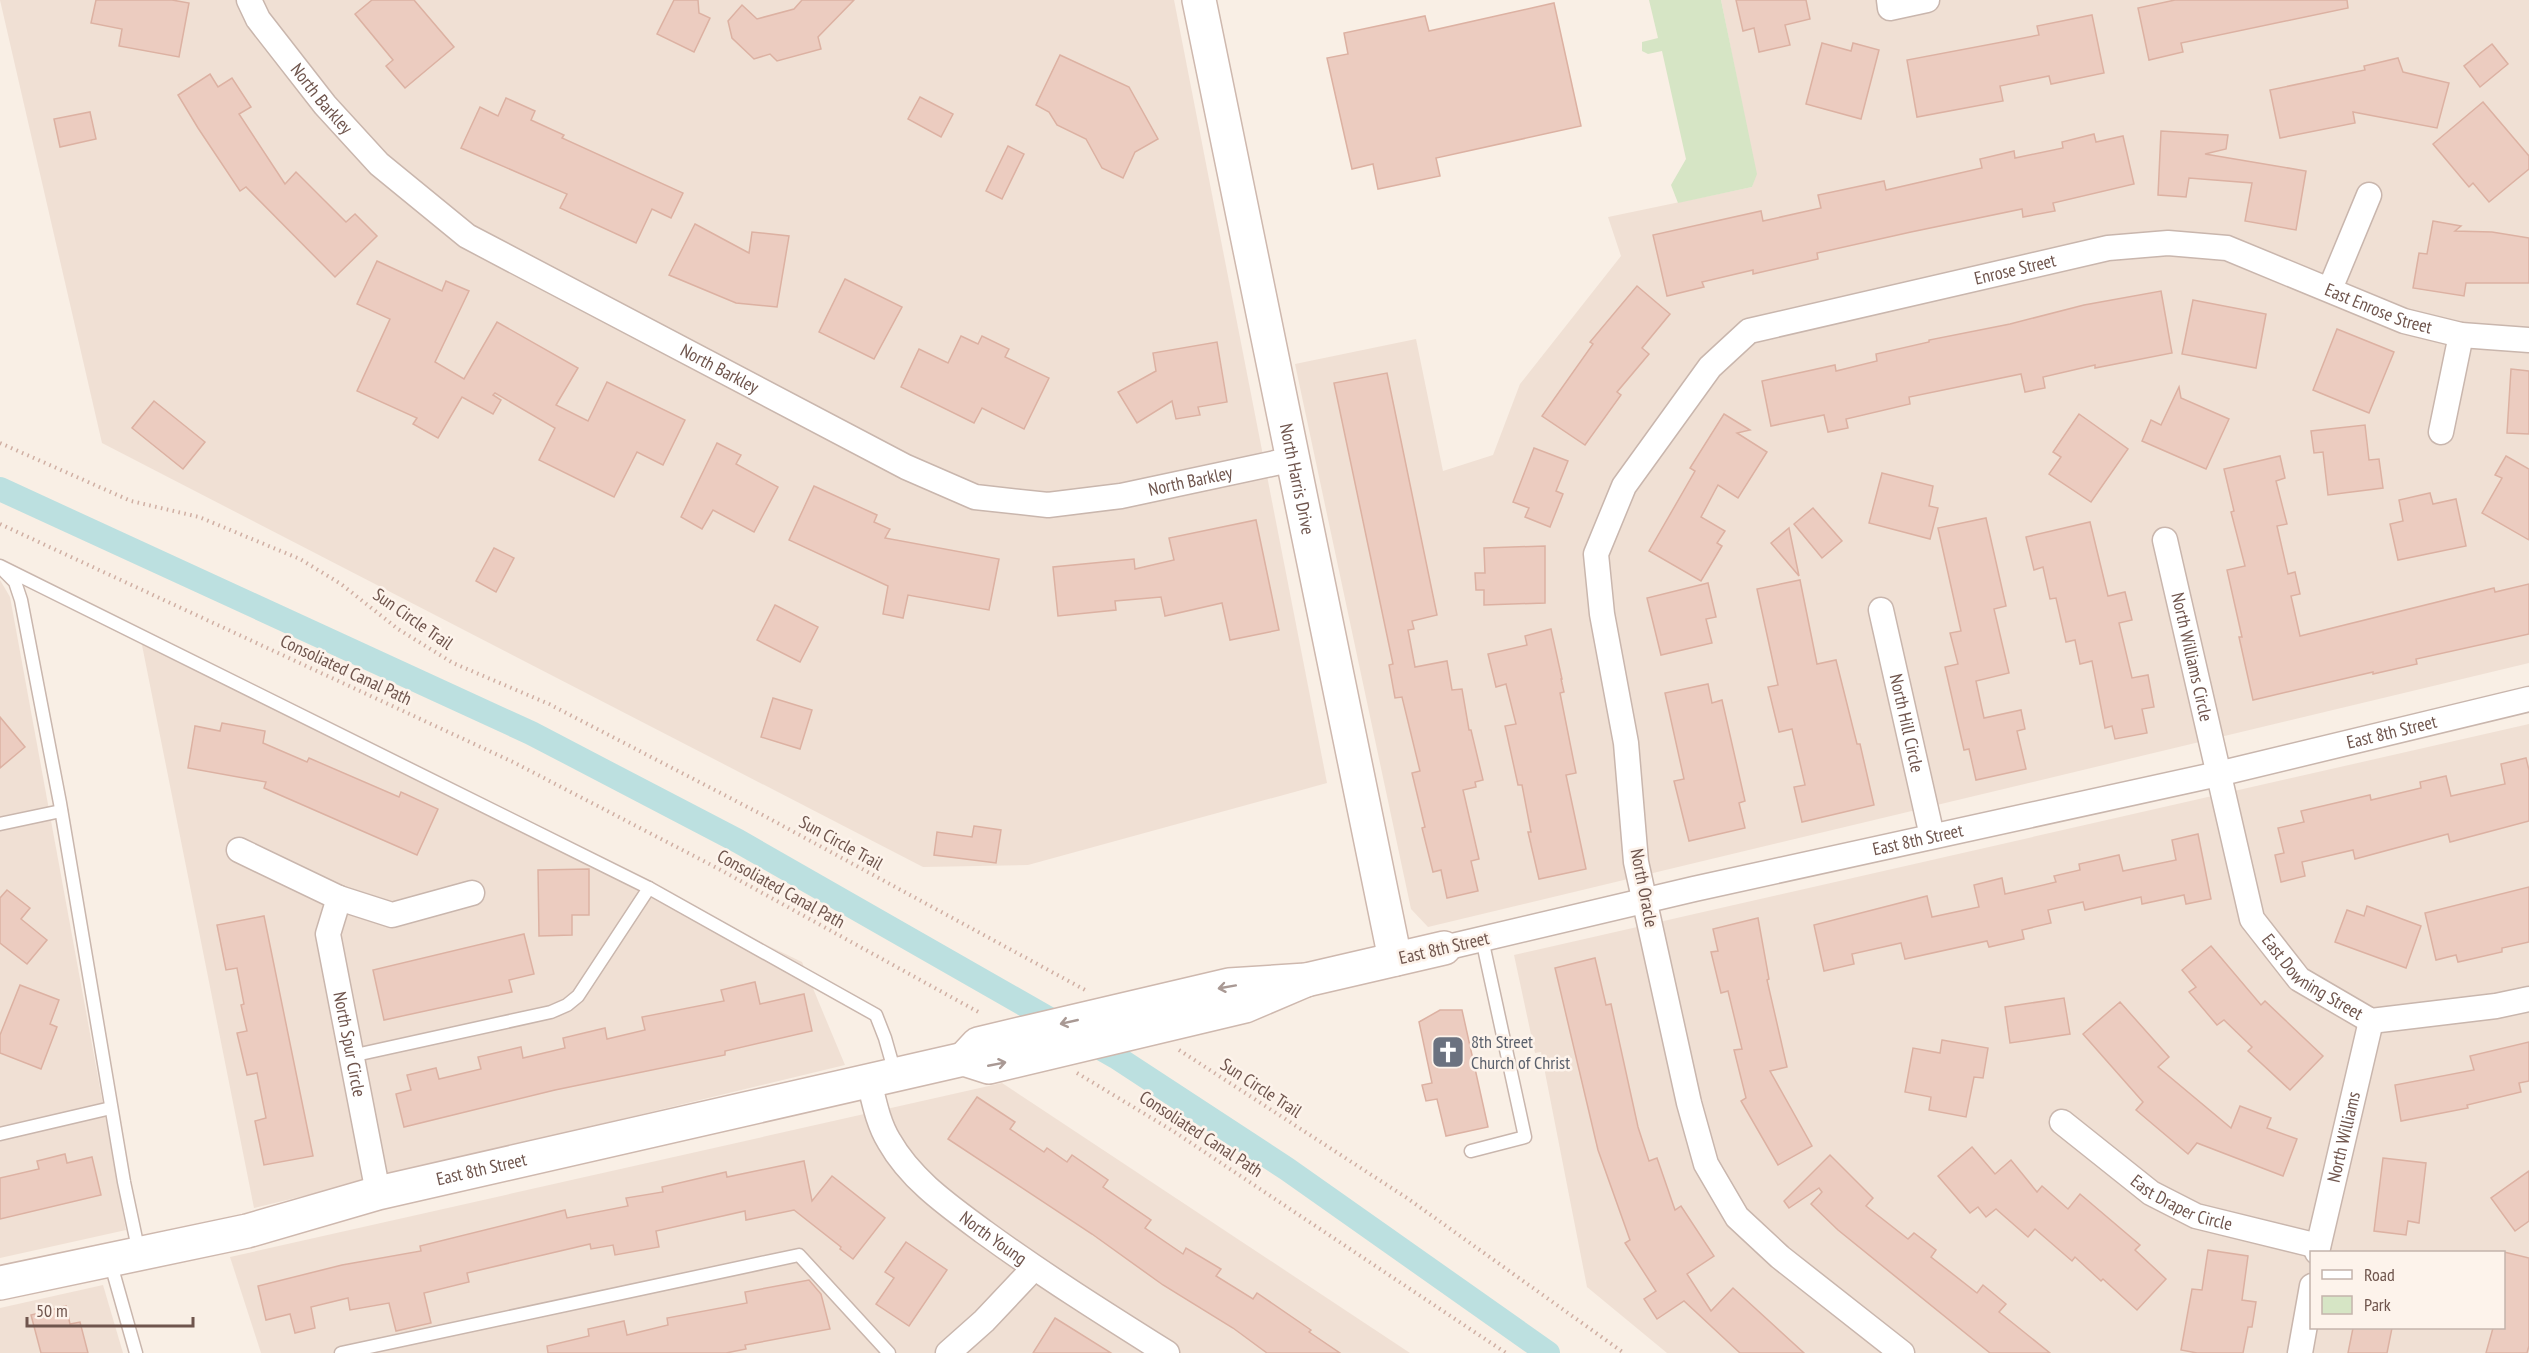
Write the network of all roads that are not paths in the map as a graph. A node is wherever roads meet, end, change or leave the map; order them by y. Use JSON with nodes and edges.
{"nodes":[{"id":1,"x":249,"y":0,"type":"edge"},
{"id":2,"x":1198,"y":0,"type":"edge"},
{"id":3,"x":1927,"y":0,"type":"edge"},
{"id":4,"x":1889,"y":4,"type":"edge"},
{"id":5,"x":2369,"y":195,"type":"dead end"},
{"id":6,"x":2330,"y":289,"type":"junction"},
{"id":7,"x":2461,"y":335,"type":"junction"},
{"id":8,"x":2529,"y":340,"type":"edge"},
{"id":9,"x":1710,"y":368,"type":"joint"},
{"id":10,"x":2441,"y":432,"type":"dead end"},
{"id":11,"x":1294,"y":459,"type":"junction"},
{"id":12,"x":2165,"y":540,"type":"dead end"},
{"id":13,"x":0,"y":566,"type":"edge"},
{"id":14,"x":1881,"y":610,"type":"dead end"},
{"id":15,"x":2529,"y":699,"type":"edge"},
{"id":16,"x":2218,"y":774,"type":"junction"},
{"id":17,"x":61,"y":811,"type":"junction"},
{"id":18,"x":0,"y":824,"type":"edge"},
{"id":19,"x":1932,"y":836,"type":"junction"},
{"id":20,"x":239,"y":850,"type":"dead end"},
{"id":21,"x":649,"y":888,"type":"junction"},
{"id":22,"x":472,"y":893,"type":"dead end"},
{"id":23,"x":339,"y":898,"type":"junction"},
{"id":24,"x":1645,"y":901,"type":"junction"},
{"id":25,"x":1482,"y":939,"type":"junction"},
{"id":26,"x":1444,"y":948,"type":"joint"},
{"id":27,"x":1395,"y":959,"type":"junction"},
{"id":28,"x":2529,"y":999,"type":"edge"},
{"id":29,"x":2371,"y":1021,"type":"junction"},
{"id":30,"x":351,"y":1056,"type":"junction"},
{"id":31,"x":882,"y":1078,"type":"junction"},
{"id":32,"x":111,"y":1108,"type":"junction"},
{"id":33,"x":2062,"y":1122,"type":"dead end"},
{"id":34,"x":0,"y":1134,"type":"edge"},
{"id":35,"x":1471,"y":1151,"type":"dead end"},
{"id":36,"x":378,"y":1192,"type":"junction"},
{"id":37,"x":2318,"y":1249,"type":"edge"},
{"id":38,"x":124,"y":1257,"type":"junction"},
{"id":39,"x":1034,"y":1268,"type":"junction"},
{"id":40,"x":0,"y":1283,"type":"edge"},
{"id":41,"x":2310,"y":1297,"type":"edge"},
{"id":42,"x":136,"y":1353,"type":"edge"},
{"id":43,"x":341,"y":1353,"type":"edge"},
{"id":44,"x":889,"y":1353,"type":"edge"},
{"id":45,"x":948,"y":1353,"type":"edge"},
{"id":46,"x":1167,"y":1353,"type":"edge"},
{"id":47,"x":1902,"y":1353,"type":"edge"},
{"id":48,"x":2300,"y":1353,"type":"edge"}],
"edges":[{"from":1,"to":11,"type":"street","name":"North Barkley"},
{"from":2,"to":11,"type":"street","name":"North Harris Drive"},
{"from":3,"to":4,"type":"street"},
{"from":5,"to":6,"type":"street","name":"East Enrose Street"},
{"from":6,"to":7,"type":"street","name":"East Enrose Street"},
{"from":6,"to":9,"type":"street","name":"Enrose Street"},
{"from":7,"to":8,"type":"street","name":"East Enrose Street"},
{"from":7,"to":10,"type":"street"},
{"from":9,"to":24,"type":"street","name":"North Oracle"},
{"from":11,"to":27,"type":"street","name":"North Harris Drive"},
{"from":12,"to":16,"type":"street","name":"North Williams Circle"},
{"from":13,"to":17,"type":"lane"},
{"from":13,"to":21,"type":"lane"},
{"from":14,"to":19,"type":"street","name":"North Hill Circle"},
{"from":15,"to":16,"type":"street","name":"East 8th Street"},
{"from":16,"to":19,"type":"street","name":"East 8th Street"},
{"from":16,"to":29,"type":"street","name":"East Downing Street"},
{"from":17,"to":18,"type":"lane"},
{"from":17,"to":32,"type":"lane"},
{"from":19,"to":24,"type":"street","name":"East 8th Street"},
{"from":20,"to":23,"type":"street"},
{"from":21,"to":30,"type":"lane"},
{"from":21,"to":31,"type":"lane"},
{"from":22,"to":23,"type":"street"},
{"from":23,"to":30,"type":"street","name":"North Spur Circle"},
{"from":24,"to":25,"type":"street","name":"East 8th Street"},
{"from":24,"to":47,"type":"street","name":"North Oracle"},
{"from":25,"to":26,"type":"street","name":"East 8th Street"},
{"from":25,"to":35,"type":"lane"},
{"from":26,"to":27,"type":"street","name":"East 8th Street"},
{"from":27,"to":31,"type":"street","name":"East 8th Street"},
{"from":28,"to":29,"type":"street","name":"East Downing Street"},
{"from":29,"to":37,"type":"street","name":"North Williams"},
{"from":30,"to":36,"type":"street","name":"North Spur Circle"},
{"from":31,"to":36,"type":"street","name":"East 8th Street"},
{"from":31,"to":39,"type":"street","name":"North Young"},
{"from":32,"to":34,"type":"lane"},
{"from":32,"to":38,"type":"lane"},
{"from":33,"to":37,"type":"street","name":"East Draper Circle"},
{"from":36,"to":38,"type":"street","name":"East 8th Street"},
{"from":38,"to":40,"type":"street","name":"East 8th Street"},
{"from":38,"to":42,"type":"lane"},
{"from":39,"to":45,"type":"street"},
{"from":39,"to":46,"type":"street","name":"North Young"},
{"from":41,"to":48,"type":"street"},
{"from":43,"to":44,"type":"lane"}]}
